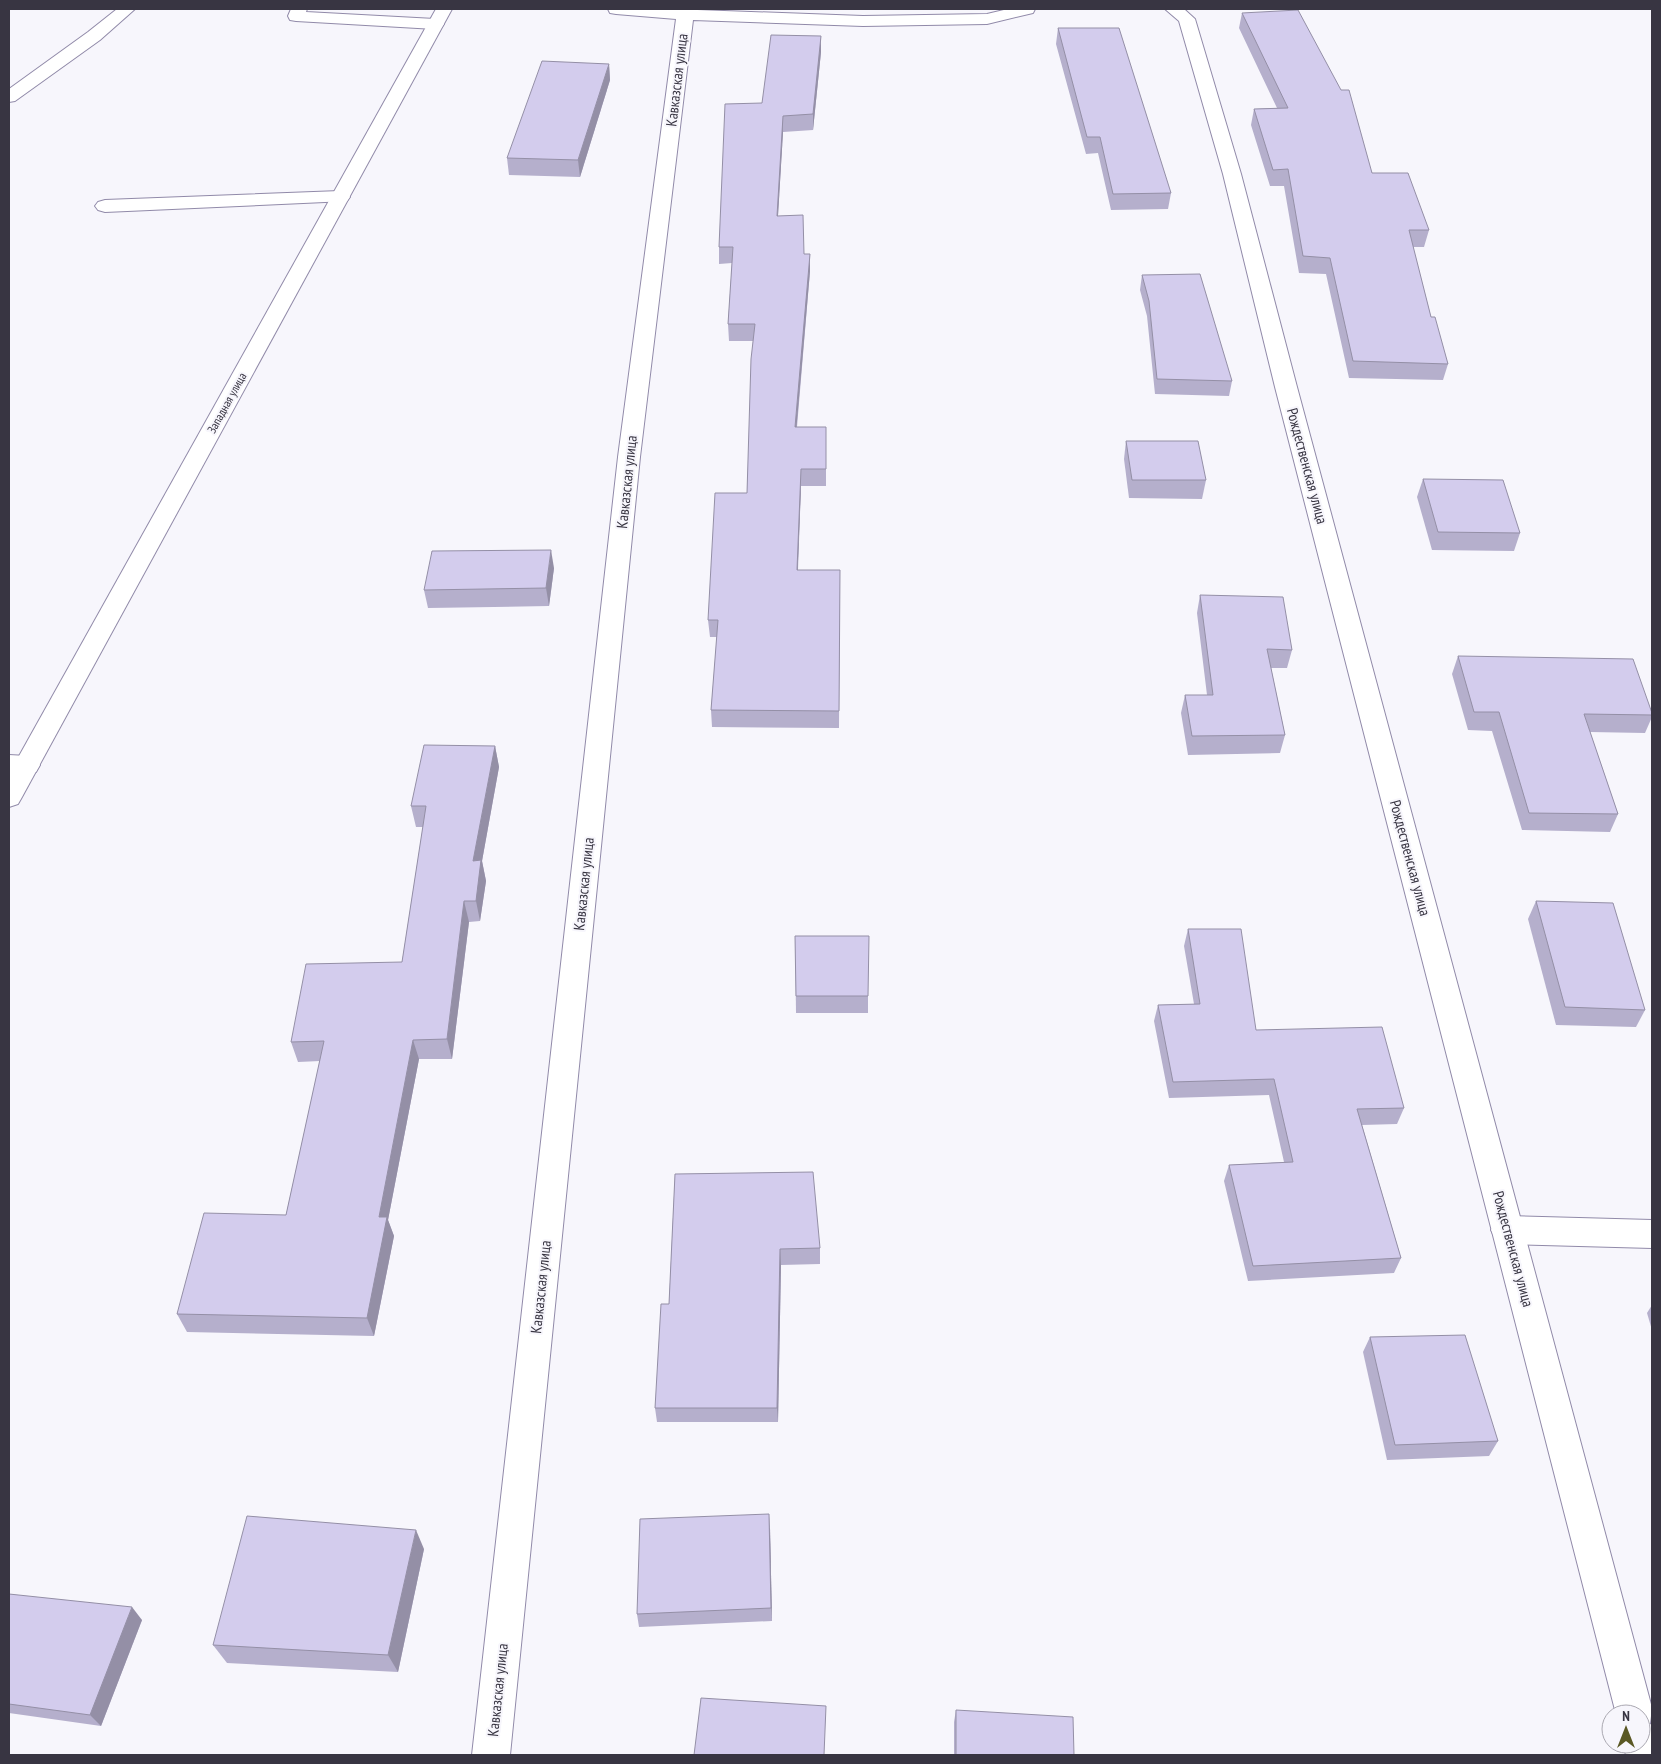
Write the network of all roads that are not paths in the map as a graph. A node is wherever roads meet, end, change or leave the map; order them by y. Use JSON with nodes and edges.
{"nodes":[{"id":1,"x":127,"y":9,"type":"edge"},
{"id":2,"x":299,"y":9,"type":"edge"},
{"id":3,"x":616,"y":9,"type":"edge"},
{"id":4,"x":1028,"y":9,"type":"edge"},
{"id":5,"x":1172,"y":9,"type":"edge"},
{"id":6,"x":685,"y":15,"type":"junction"},
{"id":7,"x":439,"y":17,"type":"edge"},
{"id":8,"x":9,"y":98,"type":"edge"},
{"id":9,"x":340,"y":197,"type":"junction"},
{"id":10,"x":105,"y":206,"type":"dead end"},
{"id":11,"x":18,"y":764,"type":"edge"},
{"id":12,"x":9,"y":797,"type":"edge"},
{"id":13,"x":1507,"y":1230,"type":"junction"},
{"id":14,"x":1652,"y":1234,"type":"edge"},
{"id":15,"x":1631,"y":1704,"type":"edge"},
{"id":16,"x":491,"y":1755,"type":"edge"}],
"edges":[{"from":1,"to":8,"type":"street"},
{"from":2,"to":7,"type":"street"},
{"from":3,"to":6,"type":"street"},
{"from":4,"to":6,"type":"street"},
{"from":5,"to":13,"type":"street","name":"Рождественская улица"},
{"from":6,"to":16,"type":"street","name":"Кавказская улица"},
{"from":7,"to":9,"type":"street","name":"Западная улица"},
{"from":9,"to":10,"type":"street"},
{"from":9,"to":11,"type":"street","name":"Западная улица"},
{"from":11,"to":12,"type":"street","name":"Западная улица"},
{"from":13,"to":14,"type":"street"},
{"from":13,"to":15,"type":"street","name":"Рождественская улица"}]}
